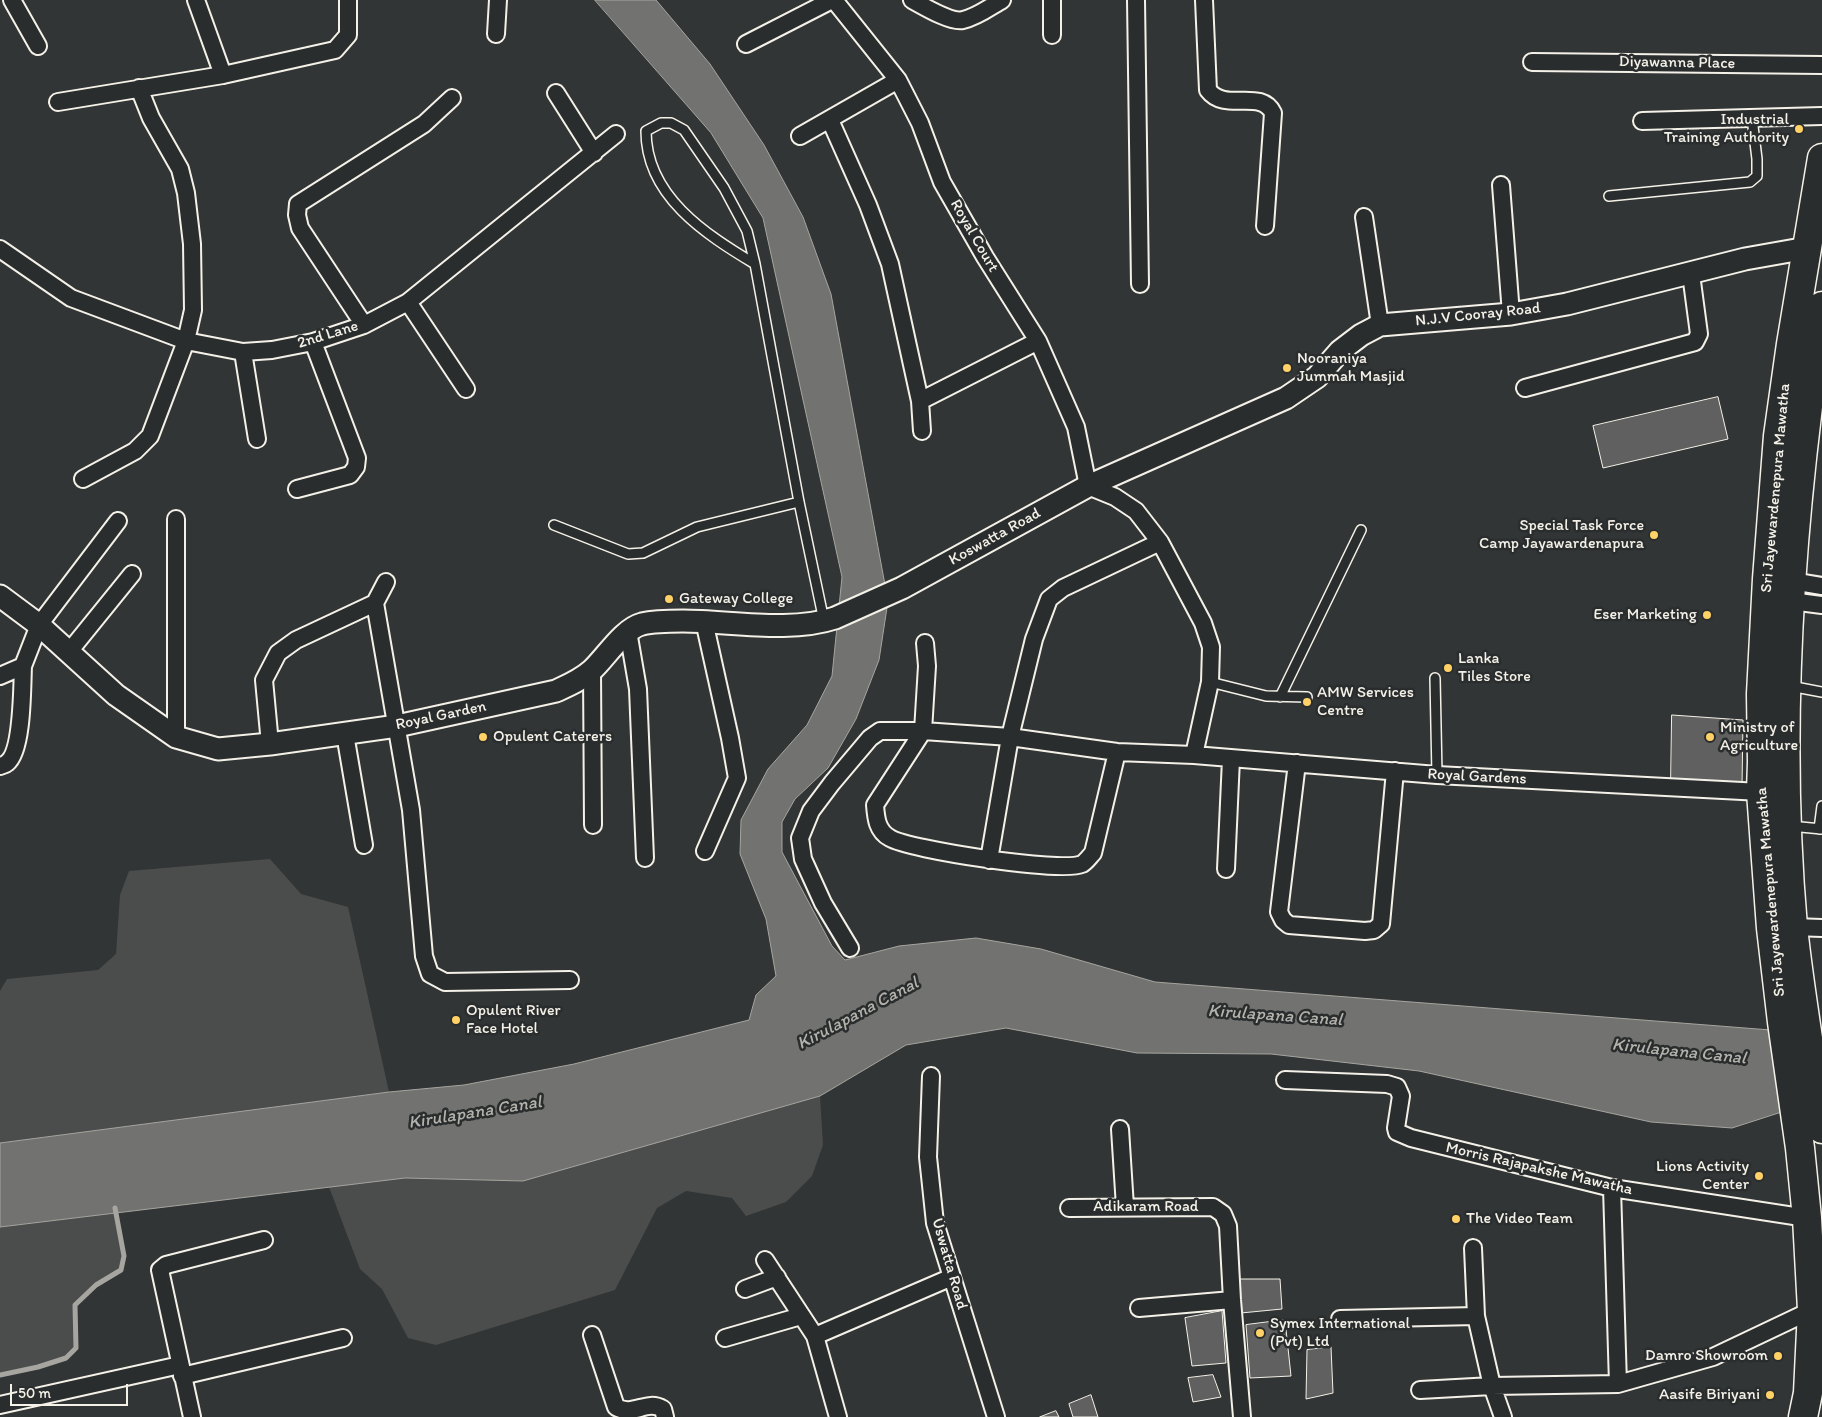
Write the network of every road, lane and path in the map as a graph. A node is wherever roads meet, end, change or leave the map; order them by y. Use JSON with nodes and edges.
{"nodes":[{"id":1,"x":12,"y":0,"type":"edge"},
{"id":2,"x":348,"y":0,"type":"edge"},
{"id":3,"x":498,"y":0,"type":"edge"},
{"id":4,"x":833,"y":0,"type":"edge"},
{"id":5,"x":912,"y":0,"type":"edge"},
{"id":6,"x":1002,"y":0,"type":"edge"},
{"id":7,"x":1052,"y":0,"type":"edge"},
{"id":8,"x":1136,"y":0,"type":"edge"},
{"id":9,"x":1204,"y":0,"type":"edge"},
{"id":10,"x":201,"y":2,"type":"edge"},
{"id":11,"x":496,"y":34,"type":"dead end"},
{"id":12,"x":1052,"y":35,"type":"dead end"},
{"id":13,"x":746,"y":44,"type":"dead end"},
{"id":14,"x":38,"y":46,"type":"dead end"},
{"id":15,"x":1532,"y":62,"type":"dead end"},
{"id":16,"x":1822,"y":65,"type":"edge"},
{"id":17,"x":223,"y":75,"type":"junction"},
{"id":18,"x":898,"y":80,"type":"junction"},
{"id":19,"x":139,"y":88,"type":"junction"},
{"id":20,"x":556,"y":93,"type":"dead end"},
{"id":21,"x":452,"y":98,"type":"dead end"},
{"id":22,"x":58,"y":102,"type":"dead end"},
{"id":23,"x":1822,"y":116,"type":"edge"},
{"id":24,"x":1752,"y":118,"type":"junction"},
{"id":25,"x":830,"y":120,"type":"junction"},
{"id":26,"x":1642,"y":121,"type":"dead end"},
{"id":27,"x":616,"y":134,"type":"dead end"},
{"id":28,"x":800,"y":136,"type":"dead end"},
{"id":29,"x":594,"y":153,"type":"junction"},
{"id":30,"x":1822,"y":158,"type":"edge"},
{"id":31,"x":1501,"y":185,"type":"dead end"},
{"id":32,"x":1609,"y":196,"type":"dead end"},
{"id":33,"x":1364,"y":217,"type":"dead end"},
{"id":34,"x":1265,"y":226,"type":"dead end"},
{"id":35,"x":1807,"y":248,"type":"junction"},
{"id":36,"x":0,"y":249,"type":"edge"},
{"id":37,"x":755,"y":264,"type":"junction"},
{"id":38,"x":1691,"y":274,"type":"junction"},
{"id":39,"x":1140,"y":284,"type":"dead end"},
{"id":40,"x":408,"y":302,"type":"junction"},
{"id":41,"x":1822,"y":311,"type":"edge"},
{"id":42,"x":1511,"y":314,"type":"junction"},
{"id":43,"x":364,"y":325,"type":"junction"},
{"id":44,"x":1380,"y":325,"type":"junction"},
{"id":45,"x":186,"y":341,"type":"junction"},
{"id":46,"x":1038,"y":341,"type":"junction"},
{"id":47,"x":313,"y":342,"type":"junction"},
{"id":48,"x":243,"y":352,"type":"junction"},
{"id":49,"x":1525,"y":388,"type":"dead end"},
{"id":50,"x":466,"y":389,"type":"dead end"},
{"id":51,"x":920,"y":401,"type":"junction"},
{"id":52,"x":922,"y":431,"type":"dead end"},
{"id":53,"x":257,"y":439,"type":"dead end"},
{"id":54,"x":1178,"y":446,"type":"joint"},
{"id":55,"x":83,"y":479,"type":"dead end"},
{"id":56,"x":1088,"y":486,"type":"junction"},
{"id":57,"x":298,"y":489,"type":"dead end"},
{"id":58,"x":799,"y":502,"type":"junction"},
{"id":59,"x":176,"y":519,"type":"dead end"},
{"id":60,"x":118,"y":521,"type":"dead end"},
{"id":61,"x":554,"y":526,"type":"dead end"},
{"id":62,"x":1361,"y":530,"type":"dead end"},
{"id":63,"x":1160,"y":542,"type":"junction"},
{"id":64,"x":132,"y":574,"type":"dead end"},
{"id":65,"x":386,"y":582,"type":"dead end"},
{"id":66,"x":1822,"y":586,"type":"edge"},
{"id":67,"x":902,"y":588,"type":"joint"},
{"id":68,"x":1791,"y":591,"type":"junction"},
{"id":69,"x":0,"y":596,"type":"edge"},
{"id":70,"x":375,"y":603,"type":"junction"},
{"id":71,"x":1822,"y":605,"type":"edge"},
{"id":72,"x":830,"y":619,"type":"junction"},
{"id":73,"x":704,"y":621,"type":"junction"},
{"id":74,"x":39,"y":625,"type":"junction"},
{"id":75,"x":628,"y":631,"type":"junction"},
{"id":76,"x":925,"y":643,"type":"dead end"},
{"id":77,"x":68,"y":653,"type":"junction"},
{"id":78,"x":23,"y":666,"type":"junction"},
{"id":79,"x":592,"y":670,"type":"junction"},
{"id":80,"x":0,"y":676,"type":"edge"},
{"id":81,"x":1435,"y":678,"type":"dead end"},
{"id":82,"x":1210,"y":682,"type":"junction"},
{"id":83,"x":1787,"y":686,"type":"junction"},
{"id":84,"x":1822,"y":692,"type":"edge"},
{"id":85,"x":1280,"y":697,"type":"junction"},
{"id":86,"x":1307,"y":697,"type":"dead end"},
{"id":87,"x":397,"y":726,"type":"junction"},
{"id":88,"x":923,"y":731,"type":"junction"},
{"id":89,"x":345,"y":734,"type":"junction"},
{"id":90,"x":176,"y":737,"type":"junction"},
{"id":91,"x":1010,"y":737,"type":"junction"},
{"id":92,"x":270,"y":744,"type":"junction"},
{"id":93,"x":1117,"y":752,"type":"junction"},
{"id":94,"x":1194,"y":755,"type":"junction"},
{"id":95,"x":1231,"y":759,"type":"junction"},
{"id":96,"x":1297,"y":763,"type":"junction"},
{"id":97,"x":0,"y":766,"type":"edge"},
{"id":98,"x":1395,"y":771,"type":"junction"},
{"id":99,"x":1437,"y":776,"type":"junction"},
{"id":100,"x":1761,"y":792,"type":"junction"},
{"id":101,"x":1822,"y":806,"type":"edge"},
{"id":102,"x":593,"y":825,"type":"dead end"},
{"id":103,"x":1788,"y":826,"type":"junction"},
{"id":104,"x":1821,"y":829,"type":"edge"},
{"id":105,"x":364,"y":845,"type":"dead end"},
{"id":106,"x":705,"y":851,"type":"dead end"},
{"id":107,"x":646,"y":858,"type":"dead end"},
{"id":108,"x":989,"y":860,"type":"junction"},
{"id":109,"x":1226,"y":869,"type":"dead end"},
{"id":110,"x":1794,"y":927,"type":"junction"},
{"id":111,"x":1822,"y":928,"type":"edge"},
{"id":112,"x":850,"y":948,"type":"dead end"},
{"id":113,"x":570,"y":980,"type":"dead end"},
{"id":114,"x":1794,"y":1020,"type":"junction"},
{"id":115,"x":931,"y":1076,"type":"dead end"},
{"id":116,"x":1285,"y":1080,"type":"dead end"},
{"id":117,"x":1822,"y":1128,"type":"edge"},
{"id":118,"x":1120,"y":1129,"type":"dead end"},
{"id":119,"x":1612,"y":1188,"type":"junction"},
{"id":120,"x":1069,"y":1208,"type":"dead end"},
{"id":121,"x":1125,"y":1208,"type":"junction"},
{"id":122,"x":1807,"y":1218,"type":"junction"},
{"id":123,"x":264,"y":1240,"type":"dead end"},
{"id":124,"x":1473,"y":1248,"type":"dead end"},
{"id":125,"x":765,"y":1260,"type":"dead end"},
{"id":126,"x":777,"y":1277,"type":"junction"},
{"id":127,"x":952,"y":1277,"type":"junction"},
{"id":128,"x":745,"y":1289,"type":"dead end"},
{"id":129,"x":1232,"y":1300,"type":"junction"},
{"id":130,"x":1139,"y":1308,"type":"dead end"},
{"id":131,"x":1812,"y":1310,"type":"junction"},
{"id":132,"x":801,"y":1316,"type":"junction"},
{"id":133,"x":1476,"y":1316,"type":"junction"},
{"id":134,"x":1340,"y":1319,"type":"dead end"},
{"id":135,"x":592,"y":1335,"type":"dead end"},
{"id":136,"x":815,"y":1336,"type":"junction"},
{"id":137,"x":343,"y":1338,"type":"dead end"},
{"id":138,"x":725,"y":1338,"type":"dead end"},
{"id":139,"x":181,"y":1371,"type":"junction"},
{"id":140,"x":1618,"y":1384,"type":"junction"},
{"id":141,"x":1492,"y":1386,"type":"junction"},
{"id":142,"x":1420,"y":1390,"type":"dead end"},
{"id":143,"x":0,"y":1405,"type":"edge"},
{"id":144,"x":192,"y":1417,"type":"edge"},
{"id":145,"x":665,"y":1417,"type":"edge"},
{"id":146,"x":838,"y":1417,"type":"edge"},
{"id":147,"x":996,"y":1417,"type":"edge"},
{"id":148,"x":1242,"y":1417,"type":"edge"},
{"id":149,"x":1503,"y":1417,"type":"edge"},
{"id":150,"x":1803,"y":1417,"type":"edge"}],
"edges":[{"from":1,"to":14,"type":"street"},
{"from":2,"to":17,"type":"street"},
{"from":3,"to":11,"type":"street"},
{"from":4,"to":13,"type":"street"},
{"from":4,"to":18,"type":"street","name":"Royal Court"},
{"from":5,"to":6,"type":"street"},
{"from":7,"to":12,"type":"street"},
{"from":8,"to":39,"type":"street"},
{"from":9,"to":34,"type":"street"},
{"from":10,"to":17,"type":"street"},
{"from":15,"to":16,"type":"street","name":"Diyawanna Place"},
{"from":17,"to":19,"type":"street"},
{"from":18,"to":25,"type":"street"},
{"from":18,"to":46,"type":"street","name":"Royal Court"},
{"from":19,"to":22,"type":"street"},
{"from":19,"to":45,"type":"street"},
{"from":20,"to":29,"type":"street"},
{"from":21,"to":43,"type":"street"},
{"from":23,"to":24,"type":"street"},
{"from":24,"to":26,"type":"street"},
{"from":24,"to":32,"type":"lane"},
{"from":25,"to":28,"type":"street"},
{"from":25,"to":51,"type":"street"},
{"from":27,"to":29,"type":"street","name":"2nd Lane"},
{"from":29,"to":40,"type":"street","name":"2nd Lane"},
{"from":30,"to":35,"type":"highway","name":"Sri Jayewardenepura Mawatha"},
{"from":31,"to":42,"type":"street"},
{"from":33,"to":44,"type":"street"},
{"from":35,"to":38,"type":"street","name":"N.J.V Cooray Road"},
{"from":35,"to":100,"type":"highway","name":"Sri Jayewardenepura Mawatha"},
{"from":36,"to":45,"type":"street","name":"2nd Lane"},
{"from":37,"to":37,"type":"lane"},
{"from":37,"to":58,"type":"lane"},
{"from":38,"to":42,"type":"street","name":"N.J.V Cooray Road"},
{"from":38,"to":49,"type":"street"},
{"from":40,"to":43,"type":"street","name":"2nd Lane"},
{"from":40,"to":50,"type":"street"},
{"from":41,"to":68,"type":"highway","name":"Sri Jayewardenepura Mawatha"},
{"from":42,"to":44,"type":"street","name":"N.J.V Cooray Road"},
{"from":43,"to":47,"type":"street","name":"2nd Lane"},
{"from":44,"to":54,"type":"street","name":"N.J.V Cooray Road"},
{"from":45,"to":48,"type":"street","name":"2nd Lane"},
{"from":45,"to":55,"type":"street"},
{"from":46,"to":51,"type":"street"},
{"from":46,"to":56,"type":"street","name":"Royal Court"},
{"from":47,"to":48,"type":"street","name":"2nd Lane"},
{"from":47,"to":57,"type":"street"},
{"from":48,"to":53,"type":"street"},
{"from":51,"to":52,"type":"street"},
{"from":54,"to":56,"type":"street","name":"Koswatta Road"},
{"from":56,"to":63,"type":"street"},
{"from":56,"to":67,"type":"street","name":"Koswatta Road"},
{"from":58,"to":61,"type":"lane"},
{"from":58,"to":72,"type":"lane"},
{"from":59,"to":90,"type":"street"},
{"from":60,"to":74,"type":"street"},
{"from":62,"to":85,"type":"lane"},
{"from":63,"to":82,"type":"street"},
{"from":63,"to":91,"type":"street"},
{"from":64,"to":77,"type":"street"},
{"from":65,"to":70,"type":"street"},
{"from":66,"to":68,"type":"street"},
{"from":67,"to":72,"type":"street","name":"Royal Garden"},
{"from":68,"to":71,"type":"street"},
{"from":68,"to":83,"type":"highway","name":"Sri Jayewardenepura Mawatha"},
{"from":69,"to":74,"type":"street","name":"Royal Garden"},
{"from":70,"to":87,"type":"street"},
{"from":70,"to":92,"type":"street"},
{"from":72,"to":73,"type":"street","name":"Royal Garden"},
{"from":73,"to":75,"type":"street","name":"Royal Garden"},
{"from":73,"to":106,"type":"street"},
{"from":74,"to":77,"type":"street","name":"Royal Garden"},
{"from":74,"to":78,"type":"street"},
{"from":75,"to":79,"type":"street","name":"Royal Garden"},
{"from":75,"to":107,"type":"street"},
{"from":76,"to":88,"type":"street"},
{"from":77,"to":90,"type":"street","name":"Royal Garden"},
{"from":78,"to":80,"type":"street"},
{"from":78,"to":97,"type":"street"},
{"from":79,"to":87,"type":"street","name":"Royal Garden"},
{"from":79,"to":102,"type":"street"},
{"from":81,"to":99,"type":"lane"},
{"from":82,"to":85,"type":"lane"},
{"from":82,"to":94,"type":"street"},
{"from":83,"to":84,"type":"lane"},
{"from":83,"to":103,"type":"highway","name":"Sri Jayewardenepura Mawatha"},
{"from":85,"to":86,"type":"lane"},
{"from":87,"to":89,"type":"street","name":"Royal Garden"},
{"from":87,"to":113,"type":"street"},
{"from":88,"to":91,"type":"street","name":"Royal Gardens"},
{"from":88,"to":108,"type":"street"},
{"from":88,"to":112,"type":"street","name":"Royal Gardens"},
{"from":89,"to":92,"type":"street","name":"Royal Garden"},
{"from":89,"to":105,"type":"street"},
{"from":90,"to":92,"type":"street","name":"Royal Garden"},
{"from":91,"to":93,"type":"street","name":"Royal Gardens"},
{"from":91,"to":108,"type":"street"},
{"from":93,"to":94,"type":"street","name":"Royal Gardens"},
{"from":93,"to":108,"type":"street"},
{"from":94,"to":95,"type":"street","name":"Royal Gardens"},
{"from":95,"to":96,"type":"street","name":"Royal Gardens"},
{"from":95,"to":109,"type":"street"},
{"from":96,"to":98,"type":"street","name":"Royal Gardens"},
{"from":96,"to":98,"type":"street"},
{"from":98,"to":99,"type":"street","name":"Royal Gardens"},
{"from":99,"to":100,"type":"street","name":"Royal Gardens"},
{"from":100,"to":114,"type":"highway","name":"Sri Jayewardenepura Mawatha"},
{"from":101,"to":104,"type":"lane"},
{"from":103,"to":104,"type":"lane"},
{"from":103,"to":110,"type":"highway","name":"Sri Jayewardenepura Mawatha"},
{"from":110,"to":111,"type":"street"},
{"from":110,"to":114,"type":"highway","name":"Sri Jayewardenepura Mawatha"},
{"from":114,"to":117,"type":"highway","name":"Sri Jayewardenepura Mawatha"},
{"from":114,"to":122,"type":"highway","name":"Sri Jayewardenepura Mawatha"},
{"from":115,"to":127,"type":"street","name":"Uswatta Road"},
{"from":116,"to":119,"type":"street","name":"Morris Rajapakshe Mawatha"},
{"from":118,"to":121,"type":"street"},
{"from":119,"to":122,"type":"street","name":"Morris Rajapakshe Mawatha"},
{"from":119,"to":140,"type":"street"},
{"from":120,"to":121,"type":"street","name":"Adikaram Road"},
{"from":121,"to":129,"type":"street","name":"Adikaram Road"},
{"from":122,"to":131,"type":"highway","name":"Sri Jayewardenepura Mawatha"},
{"from":123,"to":139,"type":"street"},
{"from":124,"to":133,"type":"street"},
{"from":125,"to":126,"type":"street"},
{"from":126,"to":128,"type":"street"},
{"from":126,"to":132,"type":"street"},
{"from":127,"to":136,"type":"street"},
{"from":127,"to":147,"type":"street","name":"Uswatta Road"},
{"from":129,"to":130,"type":"street"},
{"from":129,"to":148,"type":"street","name":"Adikaram Road"},
{"from":131,"to":140,"type":"street"},
{"from":131,"to":150,"type":"highway","name":"Sri Jayewardenepura Mawatha"},
{"from":132,"to":136,"type":"street"},
{"from":132,"to":138,"type":"street"},
{"from":133,"to":134,"type":"street"},
{"from":133,"to":141,"type":"street"},
{"from":135,"to":145,"type":"street"},
{"from":136,"to":146,"type":"street"},
{"from":137,"to":139,"type":"street"},
{"from":139,"to":143,"type":"street"},
{"from":139,"to":144,"type":"street"},
{"from":140,"to":141,"type":"street"},
{"from":141,"to":142,"type":"street"},
{"from":141,"to":149,"type":"street"}]}
